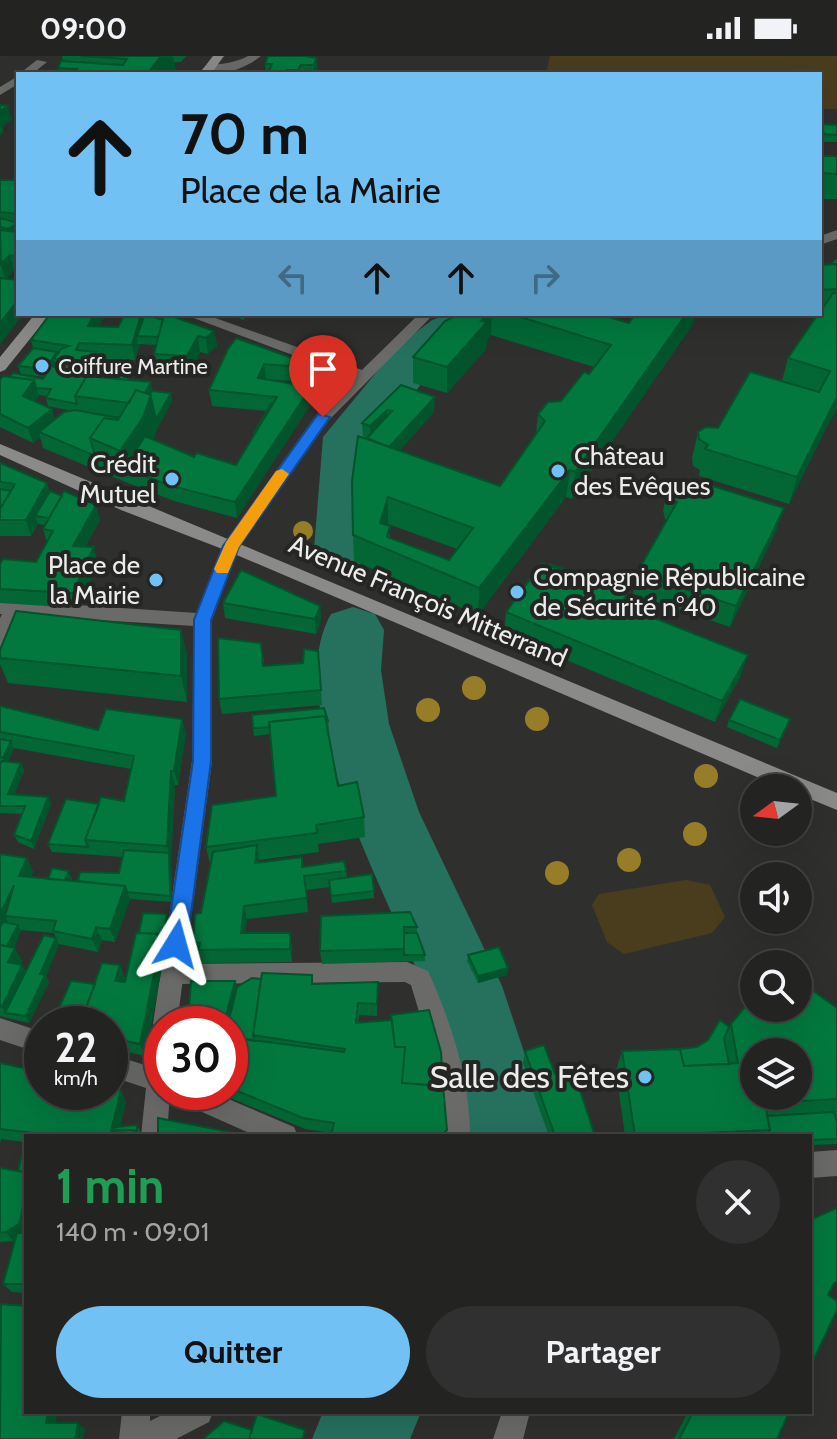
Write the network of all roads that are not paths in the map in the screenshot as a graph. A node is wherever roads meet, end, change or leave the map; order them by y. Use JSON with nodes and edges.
{"nodes":[{"id":1,"x":219,"y":56,"type":"edge"},
{"id":2,"x":256,"y":56,"type":"edge"},
{"id":3,"x":41,"y":62,"type":"dead end"},
{"id":4,"x":28,"y":72,"type":"edge"},
{"id":5,"x":207,"y":72,"type":"edge"},
{"id":6,"x":41,"y":316,"type":"edge"},
{"id":7,"x":196,"y":316,"type":"edge"},
{"id":8,"x":425,"y":316,"type":"edge"},
{"id":9,"x":0,"y":367,"type":"edge"},
{"id":10,"x":364,"y":376,"type":"junction"},
{"id":11,"x":0,"y":449,"type":"edge"},
{"id":12,"x":231,"y":546,"type":"junction"},
{"id":13,"x":7,"y":608,"type":"edge"},
{"id":14,"x":203,"y":620,"type":"junction"},
{"id":15,"x":0,"y":641,"type":"edge"},
{"id":16,"x":837,"y":802,"type":"edge"},
{"id":17,"x":172,"y":974,"type":"junction"},
{"id":18,"x":168,"y":1006,"type":"edge"},
{"id":19,"x":0,"y":1029,"type":"edge"},
{"id":20,"x":24,"y":1037,"type":"edge"},
{"id":21,"x":157,"y":1110,"type":"edge"},
{"id":22,"x":225,"y":1110,"type":"edge"},
{"id":23,"x":154,"y":1134,"type":"edge"},
{"id":24,"x":280,"y":1134,"type":"edge"},
{"id":25,"x":457,"y":1134,"type":"edge"},
{"id":26,"x":837,"y":1163,"type":"edge"},
{"id":27,"x":812,"y":1165,"type":"edge"},
{"id":28,"x":136,"y":1414,"type":"edge"},
{"id":29,"x":195,"y":1414,"type":"edge"},
{"id":30,"x":515,"y":1414,"type":"edge"},
{"id":31,"x":134,"y":1439,"type":"edge"},
{"id":32,"x":145,"y":1439,"type":"edge"},
{"id":33,"x":508,"y":1439,"type":"edge"}],
"edges":[{"from":1,"to":5,"type":"main road"},
{"from":2,"to":5,"type":"street"},
{"from":3,"to":4,"type":"street"},
{"from":6,"to":9,"type":"main road"},
{"from":7,"to":10,"type":"street"},
{"from":8,"to":10,"type":"street"},
{"from":10,"to":12,"type":"street"},
{"from":11,"to":12,"type":"main road","name":"Avenue François Mitterrand"},
{"from":12,"to":14,"type":"street"},
{"from":12,"to":16,"type":"main road","name":"Avenue François Mitterrand"},
{"from":13,"to":14,"type":"street"},
{"from":13,"to":15,"type":"street"},
{"from":14,"to":17,"type":"street"},
{"from":17,"to":18,"type":"street"},
{"from":17,"to":25,"type":"street"},
{"from":19,"to":20,"type":"street"},
{"from":21,"to":23,"type":"street"},
{"from":22,"to":24,"type":"street"},
{"from":26,"to":27,"type":"street"},
{"from":28,"to":31,"type":"street"},
{"from":29,"to":32,"type":"street"},
{"from":30,"to":33,"type":"street"}]}
